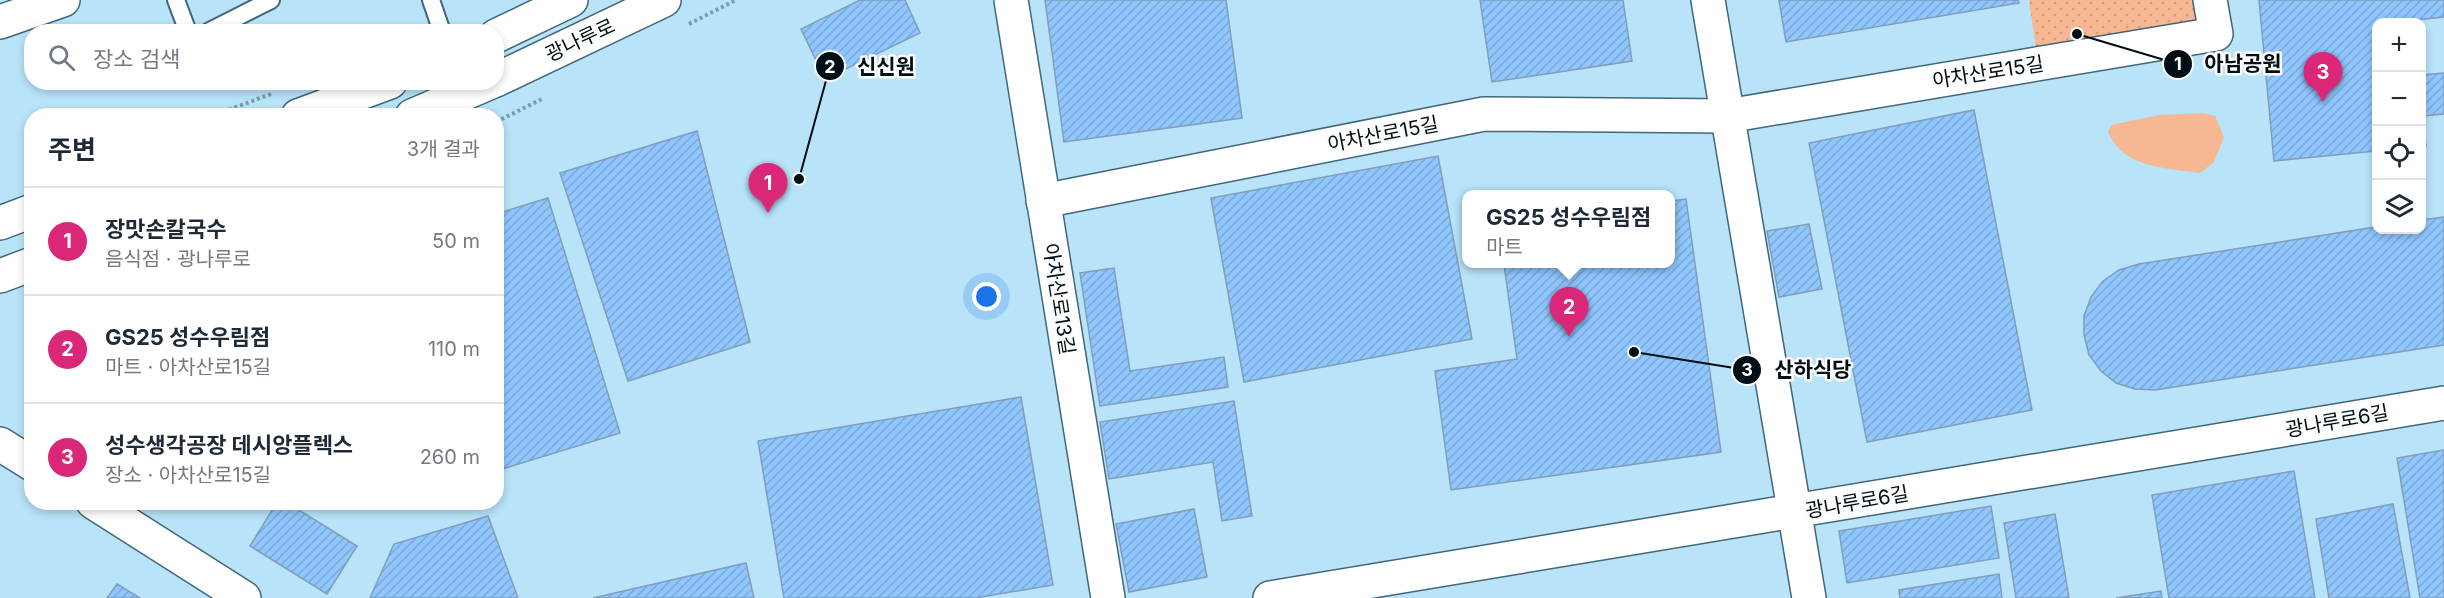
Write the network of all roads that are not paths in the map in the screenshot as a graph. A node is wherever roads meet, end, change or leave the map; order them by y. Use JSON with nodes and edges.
{"nodes":[{"id":1,"x":63,"y":0,"type":"edge"},
{"id":2,"x":176,"y":0,"type":"edge"},
{"id":3,"x":271,"y":0,"type":"edge"},
{"id":4,"x":431,"y":0,"type":"edge"},
{"id":5,"x":571,"y":0,"type":"edge"},
{"id":6,"x":664,"y":0,"type":"edge"},
{"id":7,"x":1011,"y":0,"type":"edge"},
{"id":8,"x":1708,"y":0,"type":"edge"},
{"id":9,"x":2211,"y":0,"type":"edge"},
{"id":10,"x":0,"y":22,"type":"edge"},
{"id":11,"x":185,"y":24,"type":"edge"},
{"id":12,"x":224,"y":24,"type":"edge"},
{"id":13,"x":439,"y":24,"type":"edge"},
{"id":14,"x":504,"y":32,"type":"edge"},
{"id":15,"x":504,"y":76,"type":"edge"},
{"id":16,"x":368,"y":90,"type":"edge"},
{"id":17,"x":472,"y":90,"type":"edge"},
{"id":18,"x":320,"y":108,"type":"edge"},
{"id":19,"x":431,"y":108,"type":"edge"},
{"id":20,"x":1727,"y":116,"type":"junction"},
{"id":21,"x":1043,"y":201,"type":"junction"},
{"id":22,"x":24,"y":214,"type":"edge"},
{"id":23,"x":0,"y":223,"type":"edge"},
{"id":24,"x":24,"y":267,"type":"edge"},
{"id":25,"x":0,"y":276,"type":"edge"},
{"id":26,"x":2444,"y":403,"type":"edge"},
{"id":27,"x":0,"y":444,"type":"edge"},
{"id":28,"x":24,"y":459,"type":"edge"},
{"id":29,"x":106,"y":510,"type":"edge"},
{"id":30,"x":1796,"y":512,"type":"junction"},
{"id":31,"x":244,"y":598,"type":"edge"},
{"id":32,"x":1108,"y":598,"type":"edge"},
{"id":33,"x":1270,"y":598,"type":"edge"},
{"id":34,"x":1809,"y":598,"type":"edge"}],
"edges":[{"from":1,"to":10,"type":"street"},
{"from":2,"to":11,"type":"lane"},
{"from":3,"to":12,"type":"lane"},
{"from":4,"to":13,"type":"lane"},
{"from":5,"to":14,"type":"street","name":"광나루로"},
{"from":6,"to":15,"type":"street","name":"광나루로"},
{"from":7,"to":21,"type":"street","name":"아차산로13길"},
{"from":8,"to":20,"type":"street"},
{"from":9,"to":20,"type":"street","name":"아차산로15길"},
{"from":16,"to":18,"type":"street"},
{"from":17,"to":19,"type":"street"},
{"from":20,"to":21,"type":"street","name":"아차산로15길"},
{"from":20,"to":30,"type":"street"},
{"from":21,"to":32,"type":"street","name":"아차산로13길"},
{"from":22,"to":23,"type":"street"},
{"from":24,"to":25,"type":"street"},
{"from":26,"to":30,"type":"street","name":"광나루로6길"},
{"from":27,"to":28,"type":"street"},
{"from":29,"to":31,"type":"street"},
{"from":30,"to":33,"type":"street","name":"광나루로6길"},
{"from":30,"to":34,"type":"street"}]}
